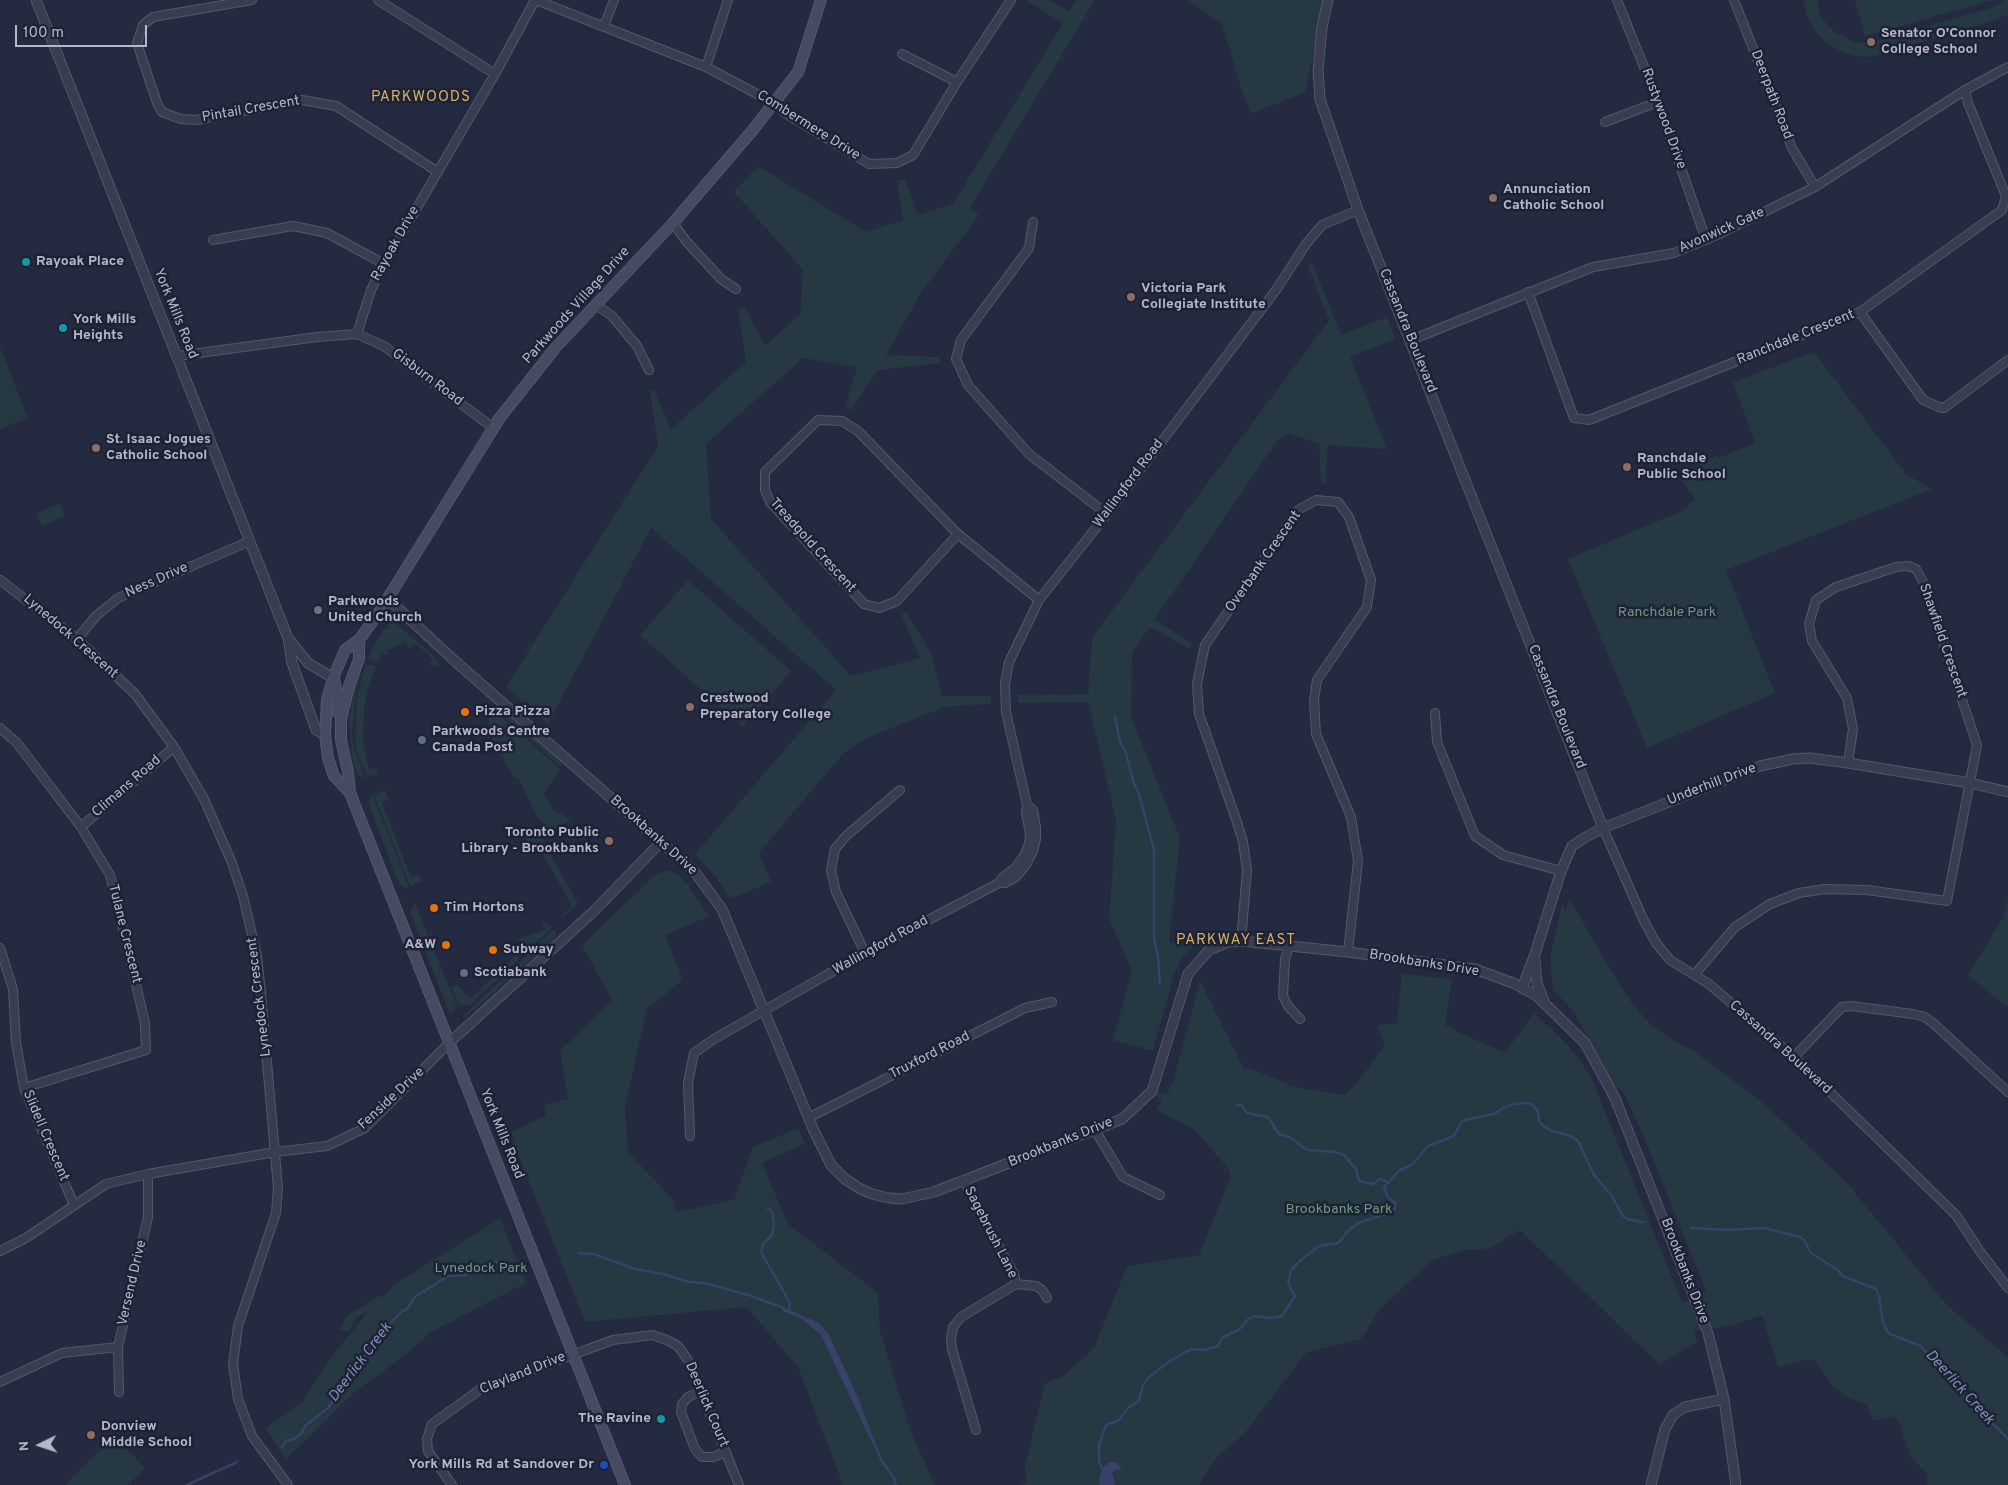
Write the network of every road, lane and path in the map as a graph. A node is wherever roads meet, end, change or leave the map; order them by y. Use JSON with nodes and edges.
{"nodes":[{"id":1,"x":36,"y":0,"type":"edge"},
{"id":2,"x":252,"y":0,"type":"edge"},
{"id":3,"x":378,"y":0,"type":"edge"},
{"id":4,"x":536,"y":0,"type":"edge"},
{"id":5,"x":614,"y":0,"type":"edge"},
{"id":6,"x":728,"y":0,"type":"edge"},
{"id":7,"x":821,"y":0,"type":"edge"},
{"id":8,"x":1011,"y":0,"type":"edge"},
{"id":9,"x":1328,"y":0,"type":"edge"},
{"id":10,"x":1618,"y":0,"type":"edge"},
{"id":11,"x":1734,"y":0,"type":"edge"},
{"id":12,"x":604,"y":26,"type":"junction"},
{"id":13,"x":902,"y":54,"type":"dead end"},
{"id":14,"x":706,"y":67,"type":"junction"},
{"id":15,"x":2008,"y":67,"type":"edge"},
{"id":16,"x":495,"y":74,"type":"junction"},
{"id":17,"x":957,"y":82,"type":"junction"},
{"id":18,"x":1965,"y":90,"type":"junction"},
{"id":19,"x":1658,"y":102,"type":"junction"},
{"id":20,"x":774,"y":103,"type":"junction"},
{"id":21,"x":1605,"y":122,"type":"dead end"},
{"id":22,"x":438,"y":172,"type":"junction"},
{"id":23,"x":1815,"y":187,"type":"junction"},
{"id":24,"x":1358,"y":210,"type":"junction"},
{"id":25,"x":1032,"y":222,"type":"dead end"},
{"id":26,"x":673,"y":223,"type":"junction"},
{"id":27,"x":213,"y":240,"type":"dead end"},
{"id":28,"x":1706,"y":240,"type":"junction"},
{"id":29,"x":384,"y":264,"type":"junction"},
{"id":30,"x":736,"y":289,"type":"dead end"},
{"id":31,"x":1528,"y":292,"type":"junction"},
{"id":32,"x":596,"y":305,"type":"junction"},
{"id":33,"x":1860,"y":312,"type":"junction"},
{"id":34,"x":357,"y":334,"type":"junction"},
{"id":35,"x":1411,"y":340,"type":"junction"},
{"id":36,"x":177,"y":356,"type":"junction"},
{"id":37,"x":2008,"y":360,"type":"edge"},
{"id":38,"x":649,"y":370,"type":"dead end"},
{"id":39,"x":492,"y":427,"type":"junction"},
{"id":40,"x":1107,"y":514,"type":"junction"},
{"id":41,"x":958,"y":534,"type":"junction"},
{"id":42,"x":250,"y":541,"type":"junction"},
{"id":43,"x":0,"y":580,"type":"edge"},
{"id":44,"x":388,"y":599,"type":"junction"},
{"id":45,"x":1039,"y":600,"type":"junction"},
{"id":46,"x":288,"y":638,"type":"junction"},
{"id":47,"x":77,"y":639,"type":"junction"},
{"id":48,"x":360,"y":640,"type":"junction"},
{"id":49,"x":333,"y":678,"type":"junction"},
{"id":50,"x":349,"y":686,"type":"joint"},
{"id":51,"x":1435,"y":713,"type":"dead end"},
{"id":52,"x":0,"y":728,"type":"edge"},
{"id":53,"x":325,"y":735,"type":"junction"},
{"id":54,"x":174,"y":747,"type":"junction"},
{"id":55,"x":342,"y":750,"type":"junction"},
{"id":56,"x":1848,"y":763,"type":"junction"},
{"id":57,"x":1970,"y":783,"type":"junction"},
{"id":58,"x":900,"y":790,"type":"dead end"},
{"id":59,"x":2008,"y":792,"type":"edge"},
{"id":60,"x":350,"y":793,"type":"junction"},
{"id":61,"x":81,"y":827,"type":"junction"},
{"id":62,"x":1603,"y":828,"type":"junction"},
{"id":63,"x":661,"y":842,"type":"junction"},
{"id":64,"x":1561,"y":871,"type":"junction"},
{"id":65,"x":1240,"y":941,"type":"junction"},
{"id":66,"x":1289,"y":946,"type":"junction"},
{"id":67,"x":0,"y":948,"type":"edge"},
{"id":68,"x":1348,"y":952,"type":"junction"},
{"id":69,"x":865,"y":953,"type":"junction"},
{"id":70,"x":1535,"y":954,"type":"junction"},
{"id":71,"x":1695,"y":974,"type":"junction"},
{"id":72,"x":1522,"y":988,"type":"junction"},
{"id":73,"x":1052,"y":1002,"type":"dead end"},
{"id":74,"x":1546,"y":1003,"type":"junction"},
{"id":75,"x":765,"y":1011,"type":"junction"},
{"id":76,"x":1300,"y":1019,"type":"dead end"},
{"id":77,"x":449,"y":1043,"type":"junction"},
{"id":78,"x":1794,"y":1057,"type":"junction"},
{"id":79,"x":24,"y":1088,"type":"junction"},
{"id":80,"x":2008,"y":1092,"type":"edge"},
{"id":81,"x":810,"y":1117,"type":"junction"},
{"id":82,"x":1095,"y":1130,"type":"junction"},
{"id":83,"x":690,"y":1136,"type":"dead end"},
{"id":84,"x":275,"y":1152,"type":"junction"},
{"id":85,"x":148,"y":1174,"type":"junction"},
{"id":86,"x":964,"y":1181,"type":"junction"},
{"id":87,"x":1160,"y":1195,"type":"dead end"},
{"id":88,"x":74,"y":1205,"type":"junction"},
{"id":89,"x":0,"y":1251,"type":"edge"},
{"id":90,"x":1016,"y":1284,"type":"junction"},
{"id":91,"x":2008,"y":1288,"type":"edge"},
{"id":92,"x":1047,"y":1298,"type":"dead end"},
{"id":93,"x":118,"y":1348,"type":"junction"},
{"id":94,"x":573,"y":1354,"type":"junction"},
{"id":95,"x":0,"y":1382,"type":"edge"},
{"id":96,"x":701,"y":1391,"type":"junction"},
{"id":97,"x":119,"y":1392,"type":"dead end"},
{"id":98,"x":1724,"y":1398,"type":"junction"},
{"id":99,"x":976,"y":1430,"type":"dead end"},
{"id":100,"x":726,"y":1452,"type":"junction"},
{"id":101,"x":288,"y":1485,"type":"edge"},
{"id":102,"x":452,"y":1485,"type":"edge"},
{"id":103,"x":626,"y":1485,"type":"edge"},
{"id":104,"x":739,"y":1485,"type":"edge"},
{"id":105,"x":1651,"y":1485,"type":"edge"},
{"id":106,"x":1736,"y":1485,"type":"edge"}],
"edges":[{"from":1,"to":36,"type":"street","name":"York Mills Road"},
{"from":2,"to":22,"type":"street","name":"Pintail Crescent"},
{"from":3,"to":16,"type":"street"},
{"from":4,"to":12,"type":"street","name":"Combermere Drive"},
{"from":4,"to":16,"type":"street","name":"Rayoak Drive"},
{"from":5,"to":12,"type":"street"},
{"from":6,"to":14,"type":"street"},
{"from":7,"to":20,"type":"main road","name":"Parkwoods Village Drive"},
{"from":8,"to":17,"type":"street","name":"Combermere Drive"},
{"from":9,"to":24,"type":"street","name":"Cassandra Boulevard"},
{"from":10,"to":19,"type":"street","name":"Rustywood Drive"},
{"from":11,"to":23,"type":"street","name":"Deerpath Road"},
{"from":12,"to":14,"type":"street","name":"Combermere Drive"},
{"from":13,"to":17,"type":"street"},
{"from":14,"to":20,"type":"street","name":"Combermere Drive"},
{"from":15,"to":18,"type":"street","name":"Avonwick Gate"},
{"from":16,"to":22,"type":"street","name":"Rayoak Drive"},
{"from":17,"to":20,"type":"street","name":"Combermere Drive"},
{"from":18,"to":23,"type":"street","name":"Avonwick Gate"},
{"from":18,"to":33,"type":"street","name":"Ranchdale Crescent"},
{"from":19,"to":21,"type":"street"},
{"from":19,"to":28,"type":"street","name":"Rustywood Drive"},
{"from":20,"to":26,"type":"main road","name":"Parkwoods Village Drive"},
{"from":22,"to":29,"type":"street","name":"Rayoak Drive"},
{"from":23,"to":28,"type":"street","name":"Avonwick Gate"},
{"from":24,"to":35,"type":"street","name":"Cassandra Boulevard"},
{"from":24,"to":40,"type":"street","name":"Wallingford Road"},
{"from":25,"to":40,"type":"street"},
{"from":26,"to":30,"type":"street"},
{"from":26,"to":32,"type":"main road","name":"Parkwoods Village Drive"},
{"from":27,"to":29,"type":"street"},
{"from":28,"to":31,"type":"street","name":"Avonwick Gate"},
{"from":29,"to":34,"type":"street","name":"Rayoak Drive"},
{"from":31,"to":33,"type":"street","name":"Ranchdale Crescent"},
{"from":31,"to":35,"type":"street","name":"Avonwick Gate"},
{"from":32,"to":38,"type":"street"},
{"from":32,"to":39,"type":"main road","name":"Parkwoods Village Drive"},
{"from":33,"to":37,"type":"street"},
{"from":34,"to":36,"type":"street"},
{"from":34,"to":39,"type":"street","name":"Gisburn Road"},
{"from":35,"to":62,"type":"street","name":"Cassandra Boulevard"},
{"from":36,"to":42,"type":"street","name":"York Mills Road"},
{"from":39,"to":44,"type":"main road","name":"Parkwoods Village Drive"},
{"from":40,"to":45,"type":"street","name":"Wallingford Road"},
{"from":41,"to":41,"type":"street","name":"Treadgold Crescent"},
{"from":41,"to":45,"type":"street","name":"Treadgold Crescent"},
{"from":42,"to":46,"type":"street","name":"York Mills Road"},
{"from":42,"to":47,"type":"street","name":"Ness Drive"},
{"from":43,"to":47,"type":"street","name":"Lynedock Crescent"},
{"from":44,"to":48,"type":"main road","name":"Parkwoods Village Drive"},
{"from":44,"to":63,"type":"street","name":"Brookbanks Drive"},
{"from":45,"to":69,"type":"street","name":"Wallingford Road"},
{"from":46,"to":49,"type":"street","name":"York Mills Road"},
{"from":46,"to":53,"type":"street","name":"York Mills Road"},
{"from":47,"to":54,"type":"street","name":"Lynedock Crescent"},
{"from":48,"to":49,"type":"main road","name":"Parkwoods Village Drive"},
{"from":48,"to":50,"type":"main road","name":"Parkwoods Village Drive"},
{"from":49,"to":53,"type":"main road","name":"York Mills Road"},
{"from":49,"to":55,"type":"main road"},
{"from":50,"to":55,"type":"main road","name":"York Mills Road"},
{"from":51,"to":64,"type":"street"},
{"from":52,"to":61,"type":"street","name":"Tulane Crescent"},
{"from":53,"to":60,"type":"main road","name":"York Mills Road"},
{"from":54,"to":61,"type":"street","name":"Climans Road"},
{"from":54,"to":84,"type":"street","name":"Lynedock Crescent"},
{"from":55,"to":60,"type":"main road","name":"York Mills Road"},
{"from":56,"to":57,"type":"street","name":"Underhill Drive"},
{"from":56,"to":57,"type":"street","name":"Shawfield Crescent"},
{"from":56,"to":62,"type":"street","name":"Underhill Drive"},
{"from":57,"to":59,"type":"street","name":"Underhill Drive"},
{"from":57,"to":71,"type":"street","name":"Shawfield Crescent"},
{"from":58,"to":69,"type":"street"},
{"from":60,"to":77,"type":"main road","name":"York Mills Road"},
{"from":61,"to":79,"type":"street","name":"Tulane Crescent"},
{"from":62,"to":64,"type":"street","name":"Underhill Drive"},
{"from":62,"to":71,"type":"street","name":"Cassandra Boulevard"},
{"from":63,"to":75,"type":"street","name":"Brookbanks Drive"},
{"from":63,"to":77,"type":"street","name":"Fenside Drive"},
{"from":64,"to":70,"type":"street","name":"Underhill Drive"},
{"from":65,"to":66,"type":"street","name":"Brookbanks Drive"},
{"from":65,"to":68,"type":"street","name":"Overbank Crescent"},
{"from":65,"to":82,"type":"street","name":"Brookbanks Drive"},
{"from":66,"to":68,"type":"street","name":"Brookbanks Drive"},
{"from":66,"to":76,"type":"street"},
{"from":67,"to":79,"type":"street","name":"Slidell Crescent"},
{"from":68,"to":72,"type":"street","name":"Brookbanks Drive"},
{"from":69,"to":75,"type":"street","name":"Wallingford Road"},
{"from":70,"to":72,"type":"street","name":"Underhill Drive"},
{"from":70,"to":74,"type":"street"},
{"from":71,"to":78,"type":"street","name":"Cassandra Boulevard"},
{"from":72,"to":74,"type":"street","name":"Brookbanks Drive"},
{"from":73,"to":81,"type":"street","name":"Truxford Road"},
{"from":74,"to":98,"type":"street","name":"Brookbanks Drive"},
{"from":75,"to":81,"type":"street","name":"Brookbanks Drive"},
{"from":75,"to":83,"type":"street","name":"Wallingford Road"},
{"from":77,"to":84,"type":"street","name":"Fenside Drive"},
{"from":77,"to":94,"type":"main road","name":"York Mills Road"},
{"from":78,"to":80,"type":"street"},
{"from":78,"to":91,"type":"street","name":"Cassandra Boulevard"},
{"from":79,"to":88,"type":"street","name":"Slidell Crescent"},
{"from":81,"to":86,"type":"street","name":"Brookbanks Drive"},
{"from":82,"to":86,"type":"street","name":"Brookbanks Drive"},
{"from":82,"to":87,"type":"street"},
{"from":84,"to":85,"type":"street","name":"Fenside Drive"},
{"from":84,"to":101,"type":"street","name":"Lynedock Crescent"},
{"from":85,"to":88,"type":"street","name":"Fenside Drive"},
{"from":85,"to":93,"type":"street","name":"Versend Drive"},
{"from":86,"to":90,"type":"street","name":"Sagebrush Lane"},
{"from":88,"to":89,"type":"street","name":"Fenside Drive"},
{"from":90,"to":92,"type":"street","name":"Sagebrush Lane"},
{"from":90,"to":99,"type":"street","name":"Sagebrush Lane"},
{"from":93,"to":95,"type":"street"},
{"from":93,"to":97,"type":"street","name":"Versend Drive"},
{"from":94,"to":96,"type":"street","name":"Deerlick Court"},
{"from":94,"to":102,"type":"street","name":"Clayland Drive"},
{"from":94,"to":103,"type":"main road","name":"York Mills Road"},
{"from":96,"to":100,"type":"street","name":"Deerlick Court"},
{"from":96,"to":100,"type":"street"},
{"from":98,"to":105,"type":"street"},
{"from":98,"to":106,"type":"street","name":"Brookbanks Drive"},
{"from":100,"to":104,"type":"street","name":"Deerlick Court"}]}
